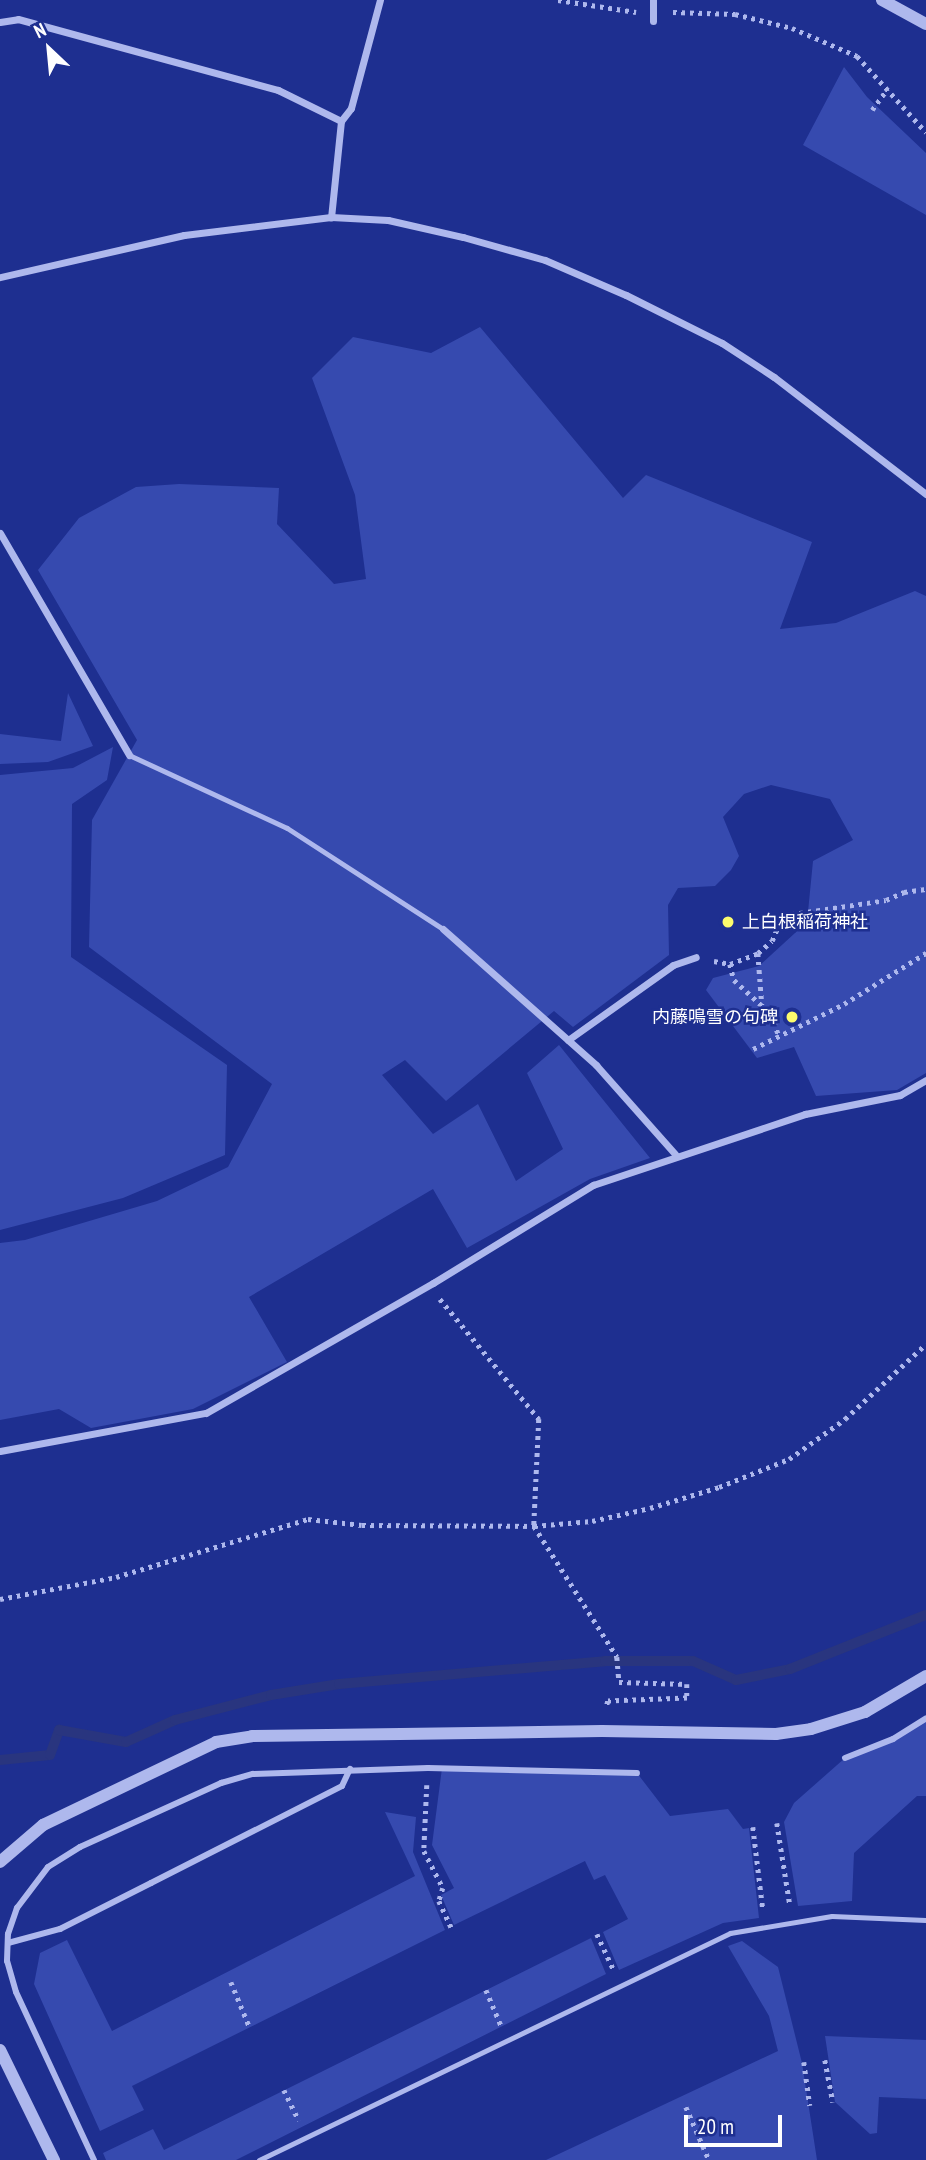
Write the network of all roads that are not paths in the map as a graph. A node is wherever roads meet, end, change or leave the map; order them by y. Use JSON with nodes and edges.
{"nodes":[{"id":1,"x":380,"y":0,"type":"edge"},
{"id":2,"x":653,"y":0,"type":"edge"},
{"id":3,"x":882,"y":0,"type":"edge"},
{"id":4,"x":0,"y":22,"type":"edge"},
{"id":5,"x":653,"y":22,"type":"dead end"},
{"id":6,"x":926,"y":24,"type":"edge"},
{"id":7,"x":341,"y":121,"type":"junction"},
{"id":8,"x":331,"y":217,"type":"junction"},
{"id":9,"x":0,"y":277,"type":"edge"},
{"id":10,"x":926,"y":494,"type":"edge"},
{"id":11,"x":0,"y":533,"type":"edge"},
{"id":12,"x":129,"y":755,"type":"joint"},
{"id":13,"x":443,"y":929,"type":"joint"},
{"id":14,"x":696,"y":957,"type":"road end"},
{"id":15,"x":568,"y":1040,"type":"junction"},
{"id":16,"x":926,"y":1080,"type":"edge"},
{"id":17,"x":675,"y":1154,"type":"junction"},
{"id":18,"x":0,"y":1451,"type":"edge"},
{"id":19,"x":926,"y":1676,"type":"edge"},
{"id":20,"x":926,"y":1718,"type":"edge"},
{"id":21,"x":845,"y":1758,"type":"dead end"},
{"id":22,"x":350,"y":1769,"type":"junction"},
{"id":23,"x":637,"y":1773,"type":"dead end"},
{"id":24,"x":0,"y":1862,"type":"edge"},
{"id":25,"x":926,"y":1920,"type":"edge"},
{"id":26,"x":8,"y":1943,"type":"junction"},
{"id":27,"x":0,"y":2050,"type":"edge"},
{"id":28,"x":54,"y":2160,"type":"edge"},
{"id":29,"x":94,"y":2160,"type":"edge"},
{"id":30,"x":260,"y":2160,"type":"edge"}],
"edges":[{"from":1,"to":7,"type":"street"},
{"from":2,"to":5,"type":"street"},
{"from":3,"to":6,"type":"street"},
{"from":4,"to":7,"type":"street"},
{"from":7,"to":8,"type":"street"},
{"from":8,"to":9,"type":"street"},
{"from":8,"to":10,"type":"street"},
{"from":11,"to":12,"type":"street"},
{"from":12,"to":13,"type":"lane"},
{"from":13,"to":15,"type":"street"},
{"from":14,"to":15,"type":"street"},
{"from":15,"to":17,"type":"street"},
{"from":16,"to":17,"type":"street"},
{"from":17,"to":18,"type":"street"},
{"from":19,"to":24,"type":"street"},
{"from":20,"to":21,"type":"street"},
{"from":22,"to":23,"type":"street"},
{"from":22,"to":26,"type":"street"},
{"from":22,"to":26,"type":"street"},
{"from":25,"to":30,"type":"lane"},
{"from":26,"to":29,"type":"street"},
{"from":27,"to":28,"type":"street"}]}
